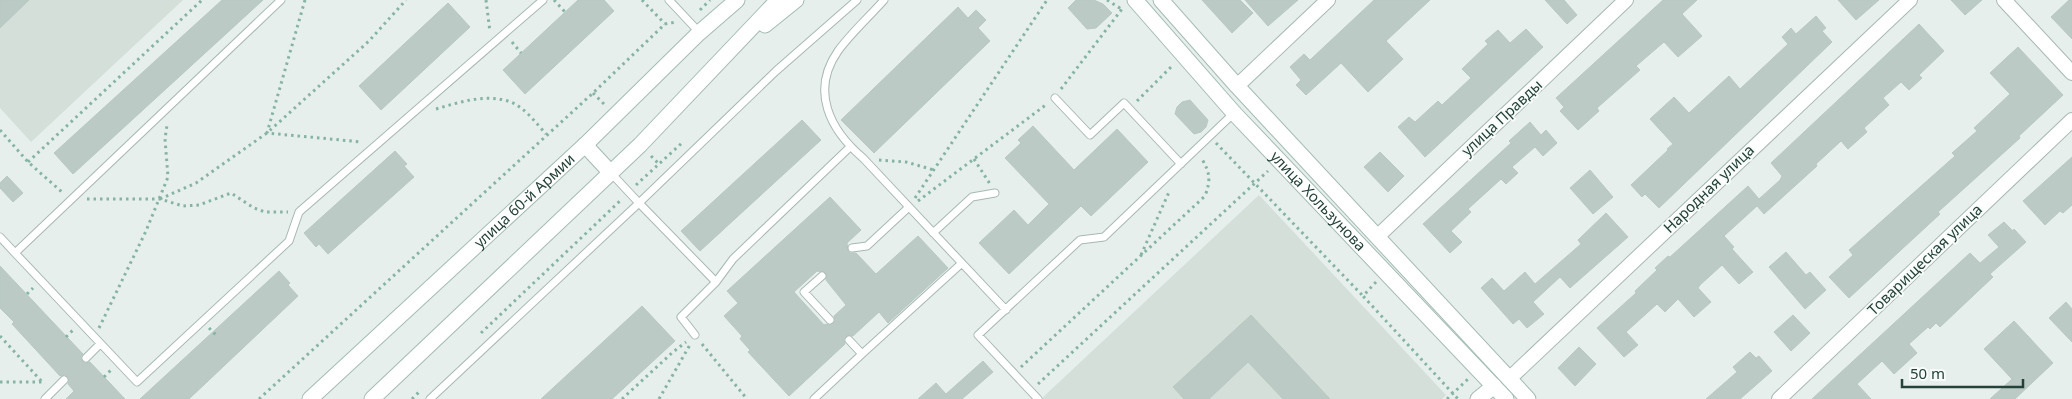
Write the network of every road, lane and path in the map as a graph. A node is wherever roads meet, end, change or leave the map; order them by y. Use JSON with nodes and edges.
{"nodes":[{"id":1,"x":202,"y":0,"type":"edge"},
{"id":2,"x":281,"y":0,"type":"edge"},
{"id":3,"x":305,"y":0,"type":"edge"},
{"id":4,"x":406,"y":0,"type":"edge"},
{"id":5,"x":486,"y":0,"type":"edge"},
{"id":6,"x":543,"y":0,"type":"edge"},
{"id":7,"x":554,"y":0,"type":"edge"},
{"id":8,"x":642,"y":0,"type":"edge"},
{"id":9,"x":669,"y":0,"type":"edge"},
{"id":10,"x":737,"y":0,"type":"edge"},
{"id":11,"x":778,"y":0,"type":"edge"},
{"id":12,"x":796,"y":0,"type":"edge"},
{"id":13,"x":857,"y":0,"type":"edge"},
{"id":14,"x":884,"y":0,"type":"edge"},
{"id":15,"x":1047,"y":0,"type":"edge"},
{"id":16,"x":1135,"y":0,"type":"edge"},
{"id":17,"x":1161,"y":0,"type":"edge"},
{"id":18,"x":1328,"y":0,"type":"edge"},
{"id":19,"x":1626,"y":0,"type":"edge"},
{"id":20,"x":1910,"y":0,"type":"edge"},
{"id":21,"x":2004,"y":0,"type":"edge"},
{"id":22,"x":1122,"y":4,"type":"edge"},
{"id":23,"x":564,"y":12,"type":"dead end"},
{"id":24,"x":688,"y":20,"type":"junction"},
{"id":25,"x":665,"y":24,"type":"junction"},
{"id":26,"x":700,"y":33,"type":"junction"},
{"id":27,"x":491,"y":45,"type":"junction"},
{"id":28,"x":726,"y":55,"type":"junction"},
{"id":29,"x":1178,"y":59,"type":"junction"},
{"id":30,"x":2072,"y":73,"type":"edge"},
{"id":31,"x":1237,"y":86,"type":"junction"},
{"id":32,"x":1055,"y":98,"type":"junction"},
{"id":33,"x":1129,"y":109,"type":"junction"},
{"id":34,"x":1234,"y":113,"type":"junction"},
{"id":35,"x":410,"y":116,"type":"junction"},
{"id":36,"x":2072,"y":120,"type":"edge"},
{"id":37,"x":167,"y":123,"type":"dead end"},
{"id":38,"x":0,"y":130,"type":"edge"},
{"id":39,"x":266,"y":134,"type":"junction"},
{"id":40,"x":546,"y":134,"type":"junction"},
{"id":41,"x":1210,"y":137,"type":"junction"},
{"id":42,"x":378,"y":143,"type":"junction"},
{"id":43,"x":585,"y":145,"type":"junction"},
{"id":44,"x":850,"y":147,"type":"junction"},
{"id":45,"x":1197,"y":149,"type":"junction"},
{"id":46,"x":863,"y":158,"type":"junction"},
{"id":47,"x":974,"y":158,"type":"junction"},
{"id":48,"x":28,"y":162,"type":"junction"},
{"id":49,"x":1181,"y":164,"type":"junction"},
{"id":50,"x":1271,"y":168,"type":"dead end"},
{"id":51,"x":934,"y":170,"type":"junction"},
{"id":52,"x":610,"y":172,"type":"junction"},
{"id":53,"x":1255,"y":183,"type":"junction"},
{"id":54,"x":1170,"y":189,"type":"dead end"},
{"id":55,"x":995,"y":193,"type":"joint"},
{"id":56,"x":70,"y":199,"type":"junction"},
{"id":57,"x":160,"y":199,"type":"junction"},
{"id":58,"x":639,"y":203,"type":"junction"},
{"id":59,"x":909,"y":207,"type":"junction"},
{"id":60,"x":299,"y":212,"type":"junction"},
{"id":61,"x":933,"y":233,"type":"junction"},
{"id":62,"x":1378,"y":236,"type":"junction"},
{"id":63,"x":0,"y":237,"type":"edge"},
{"id":64,"x":852,"y":248,"type":"dead end"},
{"id":65,"x":14,"y":253,"type":"junction"},
{"id":66,"x":1141,"y":256,"type":"junction"},
{"id":67,"x":962,"y":263,"type":"junction"},
{"id":68,"x":822,"y":276,"type":"dead end"},
{"id":69,"x":1379,"y":279,"type":"dead end"},
{"id":70,"x":716,"y":282,"type":"junction"},
{"id":71,"x":1363,"y":296,"type":"junction"},
{"id":72,"x":1006,"y":310,"type":"junction"},
{"id":73,"x":830,"y":320,"type":"dead end"},
{"id":74,"x":695,"y":335,"type":"junction"},
{"id":75,"x":0,"y":336,"type":"edge"},
{"id":76,"x":94,"y":338,"type":"junction"},
{"id":77,"x":849,"y":340,"type":"dead end"},
{"id":78,"x":100,"y":344,"type":"junction"},
{"id":79,"x":862,"y":354,"type":"junction"},
{"id":80,"x":86,"y":358,"type":"dead end"},
{"id":81,"x":1014,"y":373,"type":"junction"},
{"id":82,"x":1509,"y":379,"type":"junction"},
{"id":83,"x":64,"y":380,"type":"dead end"},
{"id":84,"x":0,"y":382,"type":"edge"},
{"id":85,"x":42,"y":382,"type":"junction"},
{"id":86,"x":1494,"y":386,"type":"junction"},
{"id":87,"x":1031,"y":391,"type":"junction"},
{"id":88,"x":52,"y":392,"type":"junction"},
{"id":89,"x":45,"y":399,"type":"edge"},
{"id":90,"x":259,"y":399,"type":"edge"},
{"id":91,"x":310,"y":399,"type":"edge"},
{"id":92,"x":372,"y":399,"type":"edge"},
{"id":93,"x":430,"y":399,"type":"edge"},
{"id":94,"x":622,"y":399,"type":"edge"},
{"id":95,"x":659,"y":399,"type":"edge"},
{"id":96,"x":747,"y":399,"type":"edge"},
{"id":97,"x":814,"y":399,"type":"edge"},
{"id":98,"x":1038,"y":399,"type":"edge"},
{"id":99,"x":1458,"y":399,"type":"edge"},
{"id":100,"x":1478,"y":399,"type":"edge"},
{"id":101,"x":1506,"y":399,"type":"edge"},
{"id":102,"x":1528,"y":399,"type":"edge"},
{"id":103,"x":1779,"y":399,"type":"edge"}],
"edges":[{"from":1,"to":48,"type":"path"},
{"from":2,"to":56,"type":"lane"},
{"from":3,"to":39,"type":"path"},
{"from":4,"to":39,"type":"path"},
{"from":5,"to":27,"type":"path"},
{"from":6,"to":27,"type":"lane"},
{"from":7,"to":23,"type":"path"},
{"from":8,"to":25,"type":"path"},
{"from":9,"to":24,"type":"lane"},
{"from":10,"to":26,"type":"main road","name":"улица 60-й Армии"},
{"from":11,"to":28,"type":"main road"},
{"from":12,"to":28,"type":"main road"},
{"from":13,"to":58,"type":"lane"},
{"from":14,"to":44,"type":"lane"},
{"from":15,"to":51,"type":"path"},
{"from":16,"to":29,"type":"main road","name":"улица Хользунова"},
{"from":17,"to":31,"type":"main road","name":"улица Хользунова"},
{"from":18,"to":31,"type":"street"},
{"from":19,"to":62,"type":"street","name":"улица Правды"},
{"from":20,"to":82,"type":"street","name":"Народная улица"},
{"from":21,"to":30,"type":"street"},
{"from":22,"to":29,"type":"main road"},
{"from":22,"to":32,"type":"path"},
{"from":24,"to":25,"type":"path"},
{"from":24,"to":26,"type":"lane"},
{"from":25,"to":40,"type":"path"},
{"from":26,"to":43,"type":"main road","name":"улица 60-й Армии"},
{"from":27,"to":35,"type":"lane"},
{"from":28,"to":52,"type":"main road"},
{"from":29,"to":33,"type":"path"},
{"from":29,"to":34,"type":"main road","name":"улица Хользунова"},
{"from":31,"to":62,"type":"main road","name":"улица Хользунова"},
{"from":32,"to":33,"type":"lane"},
{"from":32,"to":47,"type":"path"},
{"from":33,"to":49,"type":"lane"},
{"from":34,"to":41,"type":"lane"},
{"from":34,"to":86,"type":"main road","name":"улица Хользунова"},
{"from":35,"to":40,"type":"path"},
{"from":35,"to":42,"type":"lane"},
{"from":36,"to":103,"type":"street","name":"Товарищеская улица"},
{"from":37,"to":57,"type":"path"},
{"from":38,"to":48,"type":"path"},
{"from":39,"to":42,"type":"path"},
{"from":39,"to":57,"type":"path"},
{"from":40,"to":90,"type":"path"},
{"from":41,"to":45,"type":"lane"},
{"from":41,"to":53,"type":"path"},
{"from":42,"to":60,"type":"lane"},
{"from":43,"to":52,"type":"main road"},
{"from":43,"to":91,"type":"main road","name":"улица 60-й Армии"},
{"from":44,"to":46,"type":"lane"},
{"from":44,"to":70,"type":"lane"},
{"from":45,"to":49,"type":"lane"},
{"from":45,"to":66,"type":"path"},
{"from":46,"to":51,"type":"path"},
{"from":46,"to":59,"type":"lane"},
{"from":47,"to":55,"type":"path"},
{"from":47,"to":59,"type":"path"},
{"from":48,"to":56,"type":"path"},
{"from":49,"to":72,"type":"lane"},
{"from":50,"to":53,"type":"path"},
{"from":51,"to":59,"type":"path"},
{"from":52,"to":58,"type":"lane"},
{"from":52,"to":92,"type":"main road"},
{"from":53,"to":71,"type":"path"},
{"from":53,"to":87,"type":"path"},
{"from":54,"to":66,"type":"path"},
{"from":55,"to":61,"type":"lane"},
{"from":56,"to":57,"type":"path"},
{"from":56,"to":65,"type":"lane"},
{"from":57,"to":60,"type":"path"},
{"from":57,"to":76,"type":"path"},
{"from":58,"to":70,"type":"lane"},
{"from":58,"to":93,"type":"lane"},
{"from":59,"to":61,"type":"lane"},
{"from":59,"to":64,"type":"lane"},
{"from":60,"to":78,"type":"lane"},
{"from":61,"to":67,"type":"lane"},
{"from":62,"to":82,"type":"main road","name":"улица Хользунова"},
{"from":63,"to":65,"type":"lane"},
{"from":65,"to":76,"type":"lane"},
{"from":66,"to":81,"type":"path"},
{"from":67,"to":72,"type":"lane"},
{"from":67,"to":79,"type":"lane"},
{"from":68,"to":73,"type":"lane"},
{"from":69,"to":71,"type":"path"},
{"from":70,"to":74,"type":"lane"},
{"from":71,"to":99,"type":"path"},
{"from":72,"to":81,"type":"lane"},
{"from":74,"to":94,"type":"path"},
{"from":74,"to":95,"type":"path"},
{"from":74,"to":96,"type":"path"},
{"from":75,"to":85,"type":"path"},
{"from":76,"to":78,"type":"lane"},
{"from":77,"to":79,"type":"lane"},
{"from":78,"to":80,"type":"lane"},
{"from":79,"to":97,"type":"lane"},
{"from":81,"to":87,"type":"lane"},
{"from":82,"to":102,"type":"main road","name":"улица Хользунова"},
{"from":83,"to":88,"type":"lane"},
{"from":84,"to":85,"type":"path"},
{"from":85,"to":88,"type":"path"},
{"from":86,"to":100,"type":"main road"},
{"from":86,"to":101,"type":"main road","name":"улица Хользунова"},
{"from":87,"to":98,"type":"lane"},
{"from":88,"to":89,"type":"lane"}]}
